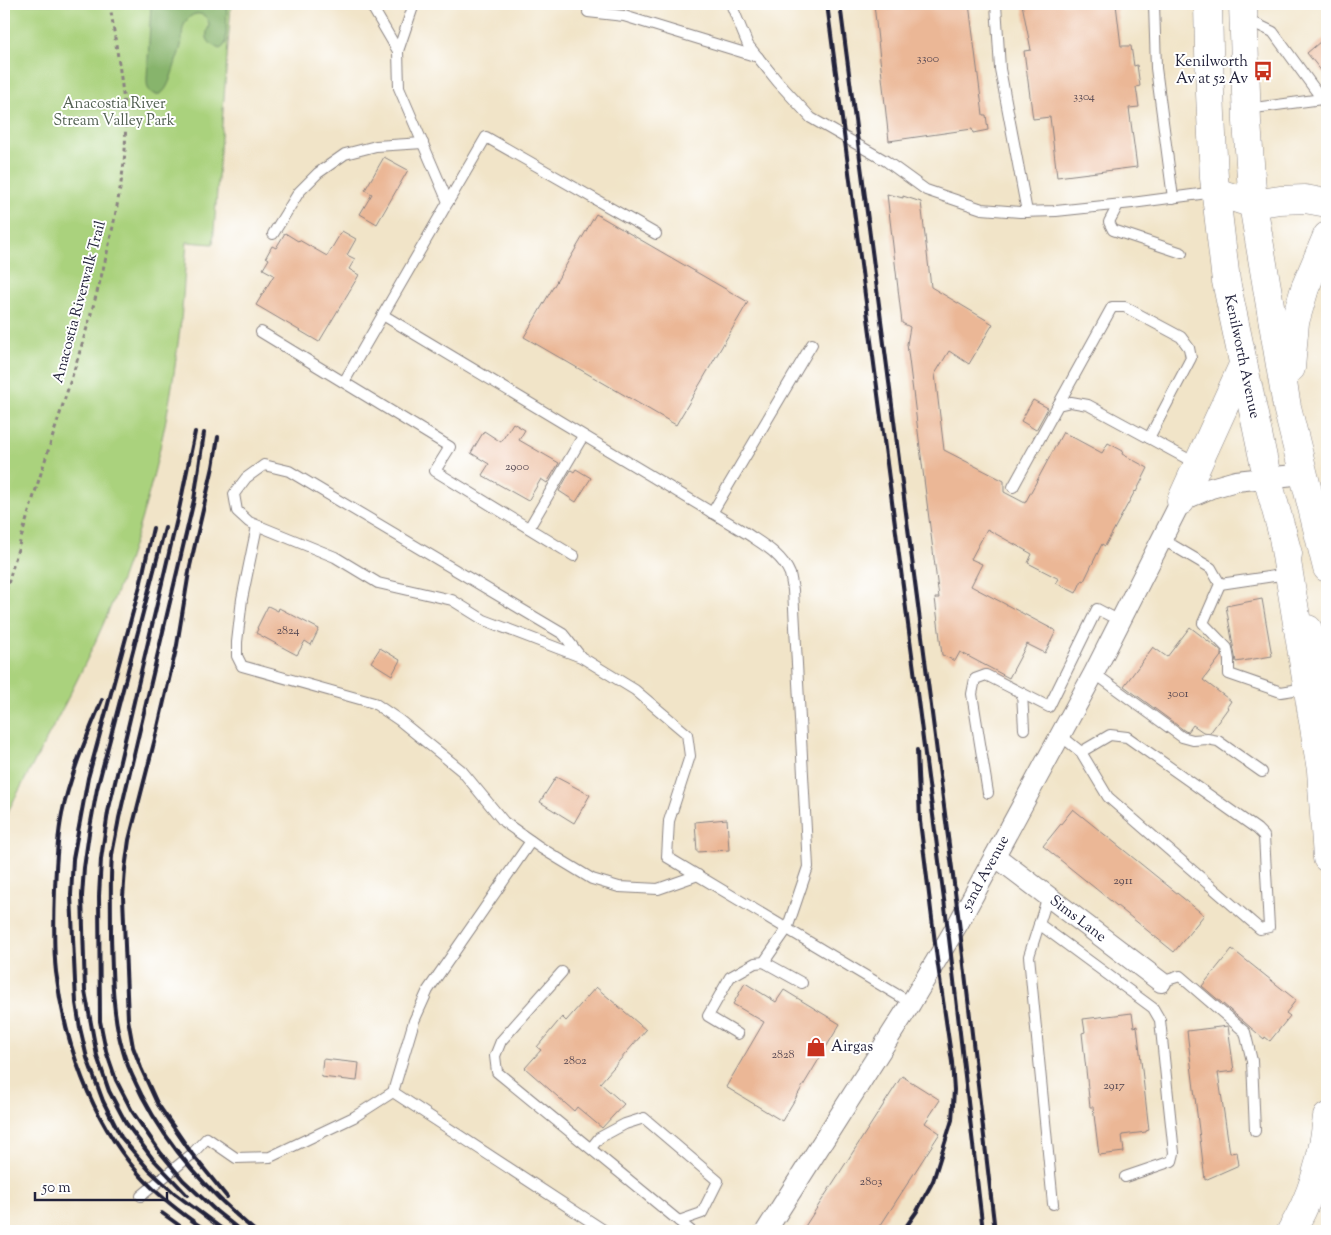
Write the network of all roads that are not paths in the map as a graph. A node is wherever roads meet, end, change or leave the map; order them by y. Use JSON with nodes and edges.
{"nodes":[{"id":1,"x":368,"y":4,"type":"edge"},
{"id":2,"x":414,"y":4,"type":"edge"},
{"id":3,"x":731,"y":4,"type":"edge"},
{"id":4,"x":996,"y":4,"type":"edge"},
{"id":5,"x":1154,"y":4,"type":"edge"},
{"id":6,"x":1208,"y":4,"type":"edge"},
{"id":7,"x":1243,"y":10,"type":"edge"},
{"id":8,"x":588,"y":12,"type":"dead end"},
{"id":9,"x":398,"y":51,"type":"junction"},
{"id":10,"x":758,"y":57,"type":"junction"},
{"id":11,"x":1325,"y":103,"type":"edge"},
{"id":12,"x":1246,"y":109,"type":"junction"},
{"id":13,"x":423,"y":144,"type":"junction"},
{"id":14,"x":1216,"y":192,"type":"junction"},
{"id":15,"x":1173,"y":198,"type":"junction"},
{"id":16,"x":448,"y":202,"type":"junction"},
{"id":17,"x":1327,"y":203,"type":"edge"},
{"id":18,"x":1253,"y":204,"type":"junction"},
{"id":19,"x":1118,"y":205,"type":"junction"},
{"id":20,"x":1027,"y":212,"type":"junction"},
{"id":21,"x":273,"y":234,"type":"dead end"},
{"id":22,"x":656,"y":234,"type":"dead end"},
{"id":23,"x":1327,"y":236,"type":"edge"},
{"id":24,"x":1182,"y":253,"type":"dead end"},
{"id":25,"x":383,"y":315,"type":"junction"},
{"id":26,"x":261,"y":332,"type":"dead end"},
{"id":27,"x":812,"y":344,"type":"dead end"},
{"id":28,"x":1242,"y":365,"type":"junction"},
{"id":29,"x":344,"y":382,"type":"junction"},
{"id":30,"x":1058,"y":405,"type":"junction"},
{"id":31,"x":1288,"y":407,"type":"junction"},
{"id":32,"x":583,"y":436,"type":"junction"},
{"id":33,"x":1149,"y":438,"type":"junction"},
{"id":34,"x":1198,"y":464,"type":"junction"},
{"id":35,"x":1304,"y":474,"type":"junction"},
{"id":36,"x":1267,"y":477,"type":"junction"},
{"id":37,"x":1013,"y":487,"type":"dead end"},
{"id":38,"x":1181,"y":501,"type":"junction"},
{"id":39,"x":712,"y":513,"type":"junction"},
{"id":40,"x":257,"y":526,"type":"junction"},
{"id":41,"x":529,"y":528,"type":"junction"},
{"id":42,"x":1282,"y":531,"type":"junction"},
{"id":43,"x":1162,"y":539,"type":"junction"},
{"id":44,"x":574,"y":556,"type":"dead end"},
{"id":45,"x":1327,"y":568,"type":"edge"},
{"id":46,"x":1289,"y":574,"type":"junction"},
{"id":47,"x":1220,"y":584,"type":"junction"},
{"id":48,"x":1120,"y":621,"type":"junction"},
{"id":49,"x":581,"y":657,"type":"junction"},
{"id":50,"x":1094,"y":673,"type":"junction"},
{"id":51,"x":1022,"y":693,"type":"junction"},
{"id":52,"x":1317,"y":694,"type":"edge"},
{"id":53,"x":1024,"y":729,"type":"dead end"},
{"id":54,"x":1060,"y":735,"type":"junction"},
{"id":55,"x":1080,"y":752,"type":"junction"},
{"id":56,"x":1262,"y":772,"type":"dead end"},
{"id":57,"x":988,"y":794,"type":"dead end"},
{"id":58,"x":531,"y":841,"type":"junction"},
{"id":59,"x":995,"y":856,"type":"junction"},
{"id":60,"x":1327,"y":858,"type":"edge"},
{"id":61,"x":698,"y":875,"type":"junction"},
{"id":62,"x":1048,"y":896,"type":"junction"},
{"id":63,"x":1039,"y":924,"type":"junction"},
{"id":64,"x":787,"y":929,"type":"junction"},
{"id":65,"x":764,"y":962,"type":"junction"},
{"id":66,"x":562,"y":972,"type":"dead end"},
{"id":67,"x":1161,"y":982,"type":"joint"},
{"id":68,"x":802,"y":984,"type":"dead end"},
{"id":69,"x":911,"y":1003,"type":"junction"},
{"id":70,"x":738,"y":1034,"type":"dead end"},
{"id":71,"x":393,"y":1092,"type":"junction"},
{"id":72,"x":1327,"y":1117,"type":"edge"},
{"id":73,"x":1255,"y":1131,"type":"dead end"},
{"id":74,"x":590,"y":1148,"type":"junction"},
{"id":75,"x":1125,"y":1176,"type":"dead end"},
{"id":76,"x":141,"y":1196,"type":"dead end"},
{"id":77,"x":1053,"y":1204,"type":"dead end"},
{"id":78,"x":679,"y":1221,"type":"junction"},
{"id":79,"x":605,"y":1231,"type":"edge"},
{"id":80,"x":691,"y":1231,"type":"edge"},
{"id":81,"x":766,"y":1231,"type":"edge"},
{"id":82,"x":1291,"y":1231,"type":"edge"}],
"edges":[{"from":1,"to":9,"type":"lane"},
{"from":2,"to":9,"type":"lane"},
{"from":3,"to":10,"type":"lane"},
{"from":4,"to":20,"type":"lane"},
{"from":5,"to":15,"type":"lane"},
{"from":6,"to":14,"type":"main road","name":"Kenilworth Avenue"},
{"from":7,"to":11,"type":"lane"},
{"from":7,"to":12,"type":"main road"},
{"from":8,"to":10,"type":"lane"},
{"from":9,"to":13,"type":"lane"},
{"from":10,"to":20,"type":"lane"},
{"from":11,"to":12,"type":"lane"},
{"from":12,"to":18,"type":"main road"},
{"from":13,"to":16,"type":"lane"},
{"from":13,"to":21,"type":"lane"},
{"from":14,"to":15,"type":"lane"},
{"from":14,"to":18,"type":"main road"},
{"from":14,"to":28,"type":"main road","name":"Kenilworth Avenue"},
{"from":15,"to":19,"type":"lane"},
{"from":16,"to":22,"type":"lane"},
{"from":16,"to":25,"type":"lane"},
{"from":17,"to":18,"type":"main road"},
{"from":18,"to":31,"type":"main road"},
{"from":19,"to":20,"type":"lane"},
{"from":19,"to":24,"type":"lane"},
{"from":23,"to":31,"type":"main road"},
{"from":25,"to":29,"type":"lane"},
{"from":25,"to":32,"type":"lane"},
{"from":26,"to":29,"type":"lane"},
{"from":27,"to":39,"type":"lane"},
{"from":28,"to":34,"type":"main road"},
{"from":28,"to":36,"type":"main road","name":"Kenilworth Avenue"},
{"from":29,"to":41,"type":"lane"},
{"from":30,"to":33,"type":"lane"},
{"from":30,"to":33,"type":"lane"},
{"from":30,"to":37,"type":"lane"},
{"from":31,"to":35,"type":"main road"},
{"from":32,"to":39,"type":"lane"},
{"from":32,"to":41,"type":"lane"},
{"from":33,"to":34,"type":"lane"},
{"from":34,"to":38,"type":"main road"},
{"from":35,"to":36,"type":"street"},
{"from":35,"to":45,"type":"main road"},
{"from":36,"to":38,"type":"street"},
{"from":36,"to":42,"type":"main road","name":"Kenilworth Avenue"},
{"from":38,"to":43,"type":"street","name":"52nd Avenue"},
{"from":39,"to":64,"type":"lane"},
{"from":40,"to":49,"type":"lane"},
{"from":40,"to":49,"type":"lane"},
{"from":40,"to":58,"type":"lane"},
{"from":41,"to":44,"type":"lane"},
{"from":42,"to":46,"type":"main road"},
{"from":42,"to":52,"type":"main road","name":"Kenilworth Avenue"},
{"from":43,"to":47,"type":"lane"},
{"from":43,"to":48,"type":"street","name":"52nd Avenue"},
{"from":46,"to":47,"type":"lane"},
{"from":46,"to":52,"type":"main road"},
{"from":47,"to":52,"type":"lane"},
{"from":48,"to":50,"type":"street","name":"52nd Avenue"},
{"from":48,"to":51,"type":"lane"},
{"from":49,"to":61,"type":"lane"},
{"from":50,"to":54,"type":"street","name":"52nd Avenue"},
{"from":50,"to":56,"type":"lane"},
{"from":51,"to":53,"type":"lane"},
{"from":51,"to":57,"type":"lane"},
{"from":52,"to":60,"type":"main road"},
{"from":54,"to":55,"type":"lane"},
{"from":54,"to":59,"type":"street","name":"52nd Avenue"},
{"from":55,"to":55,"type":"lane"},
{"from":58,"to":61,"type":"lane"},
{"from":58,"to":71,"type":"lane"},
{"from":59,"to":62,"type":"street","name":"Sims Lane"},
{"from":59,"to":69,"type":"street","name":"52nd Avenue"},
{"from":61,"to":64,"type":"lane"},
{"from":62,"to":63,"type":"lane"},
{"from":62,"to":67,"type":"street","name":"Sims Lane"},
{"from":63,"to":75,"type":"lane"},
{"from":63,"to":77,"type":"lane"},
{"from":64,"to":65,"type":"lane"},
{"from":64,"to":69,"type":"lane"},
{"from":65,"to":68,"type":"lane"},
{"from":65,"to":70,"type":"lane"},
{"from":66,"to":74,"type":"lane"},
{"from":67,"to":73,"type":"lane"},
{"from":69,"to":81,"type":"street","name":"52nd Avenue"},
{"from":71,"to":76,"type":"lane"},
{"from":71,"to":79,"type":"lane"},
{"from":72,"to":82,"type":"main road"},
{"from":74,"to":78,"type":"lane"},
{"from":74,"to":78,"type":"lane"},
{"from":78,"to":80,"type":"lane"}]}
